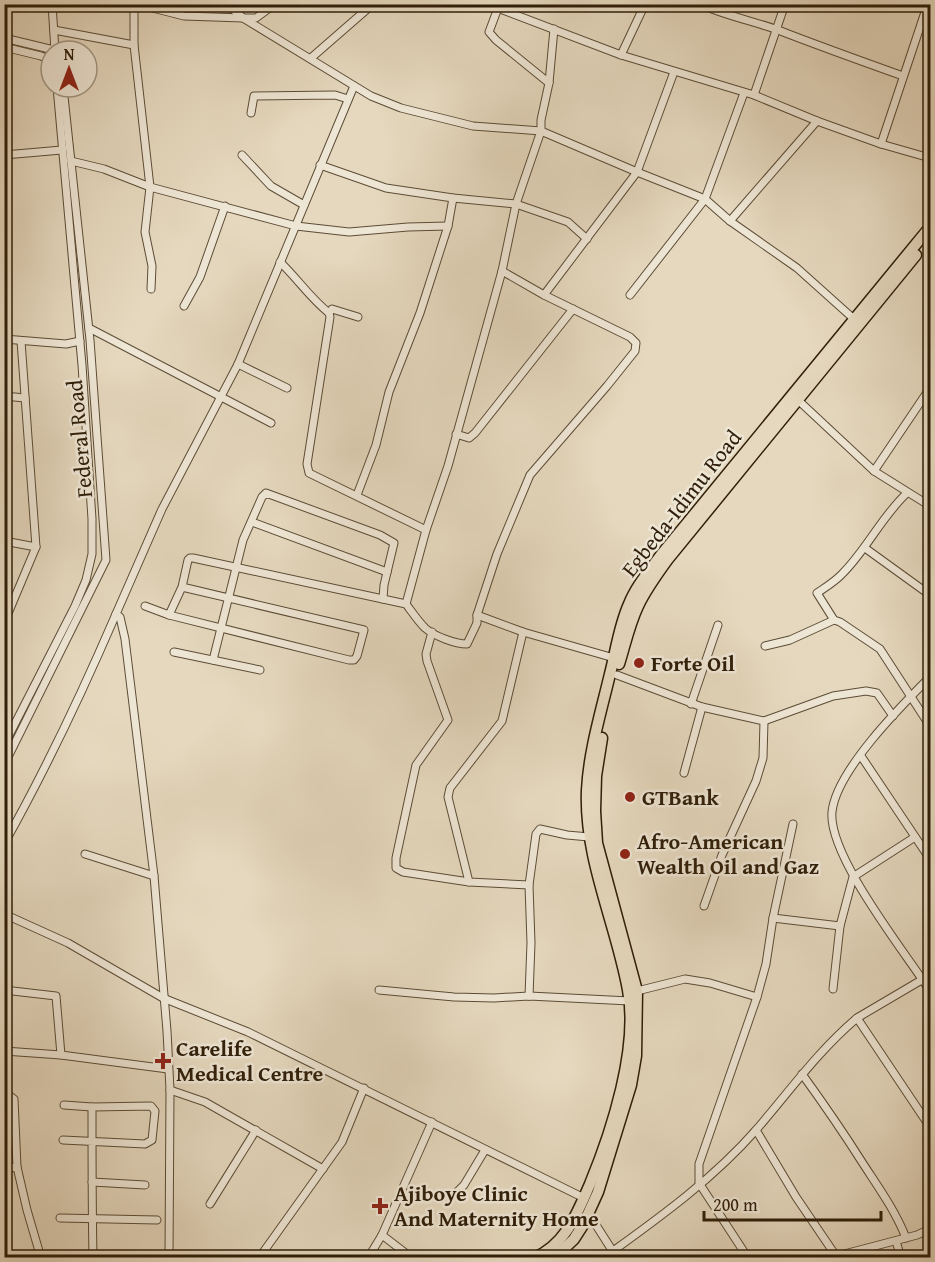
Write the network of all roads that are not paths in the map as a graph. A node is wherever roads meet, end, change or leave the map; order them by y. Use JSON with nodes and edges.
{"nodes":[{"id":1,"x":51,"y":4,"type":"edge"},
{"id":2,"x":136,"y":4,"type":"edge"},
{"id":3,"x":227,"y":4,"type":"edge"},
{"id":4,"x":275,"y":4,"type":"edge"},
{"id":5,"x":373,"y":4,"type":"edge"},
{"id":6,"x":487,"y":4,"type":"edge"},
{"id":7,"x":645,"y":4,"type":"edge"},
{"id":8,"x":699,"y":4,"type":"edge"},
{"id":9,"x":785,"y":4,"type":"edge"},
{"id":10,"x":917,"y":4,"type":"edge"},
{"id":11,"x":498,"y":8,"type":"junction"},
{"id":12,"x":928,"y":10,"type":"edge"},
{"id":13,"x":243,"y":18,"type":"junction"},
{"id":14,"x":554,"y":29,"type":"junction"},
{"id":15,"x":54,"y":30,"type":"junction"},
{"id":16,"x":777,"y":30,"type":"junction"},
{"id":17,"x":4,"y":38,"type":"edge"},
{"id":18,"x":55,"y":39,"type":"edge"},
{"id":19,"x":134,"y":45,"type":"junction"},
{"id":20,"x":4,"y":47,"type":"edge"},
{"id":21,"x":39,"y":47,"type":"edge"},
{"id":22,"x":621,"y":55,"type":"junction"},
{"id":23,"x":39,"y":56,"type":"edge"},
{"id":24,"x":312,"y":58,"type":"junction"},
{"id":25,"x":674,"y":72,"type":"junction"},
{"id":26,"x":903,"y":75,"type":"junction"},
{"id":27,"x":549,"y":83,"type":"junction"},
{"id":28,"x":354,"y":86,"type":"junction"},
{"id":29,"x":744,"y":93,"type":"junction"},
{"id":30,"x":754,"y":95,"type":"junction"},
{"id":31,"x":58,"y":99,"type":"edge"},
{"id":32,"x":64,"y":99,"type":"edge"},
{"id":33,"x":348,"y":99,"type":"junction"},
{"id":34,"x":251,"y":112,"type":"dead end"},
{"id":35,"x":817,"y":121,"type":"junction"},
{"id":36,"x":541,"y":131,"type":"junction"},
{"id":37,"x":881,"y":144,"type":"junction"},
{"id":38,"x":62,"y":150,"type":"junction"},
{"id":39,"x":4,"y":155,"type":"edge"},
{"id":40,"x":242,"y":155,"type":"dead end"},
{"id":41,"x":930,"y":158,"type":"edge"},
{"id":42,"x":71,"y":161,"type":"junction"},
{"id":43,"x":321,"y":165,"type":"junction"},
{"id":44,"x":637,"y":172,"type":"junction"},
{"id":45,"x":150,"y":188,"type":"junction"},
{"id":46,"x":453,"y":198,"type":"junction"},
{"id":47,"x":705,"y":199,"type":"junction"},
{"id":48,"x":516,"y":204,"type":"junction"},
{"id":49,"x":304,"y":205,"type":"junction"},
{"id":50,"x":225,"y":206,"type":"junction"},
{"id":51,"x":730,"y":221,"type":"junction"},
{"id":52,"x":296,"y":226,"type":"junction"},
{"id":53,"x":448,"y":226,"type":"junction"},
{"id":54,"x":930,"y":227,"type":"edge"},
{"id":55,"x":930,"y":238,"type":"edge"},
{"id":56,"x":587,"y":239,"type":"junction"},
{"id":57,"x":280,"y":262,"type":"junction"},
{"id":58,"x":502,"y":271,"type":"junction"},
{"id":59,"x":151,"y":289,"type":"dead end"},
{"id":60,"x":544,"y":294,"type":"junction"},
{"id":61,"x":630,"y":295,"type":"dead end"},
{"id":62,"x":184,"y":306,"type":"dead end"},
{"id":63,"x":573,"y":309,"type":"junction"},
{"id":64,"x":328,"y":313,"type":"junction"},
{"id":65,"x":358,"y":317,"type":"dead end"},
{"id":66,"x":855,"y":320,"type":"junction"},
{"id":67,"x":89,"y":328,"type":"junction"},
{"id":68,"x":4,"y":339,"type":"edge"},
{"id":69,"x":21,"y":341,"type":"junction"},
{"id":70,"x":80,"y":342,"type":"junction"},
{"id":71,"x":237,"y":364,"type":"junction"},
{"id":72,"x":287,"y":388,"type":"dead end"},
{"id":73,"x":930,"y":388,"type":"edge"},
{"id":74,"x":4,"y":396,"type":"edge"},
{"id":75,"x":221,"y":397,"type":"junction"},
{"id":76,"x":25,"y":398,"type":"junction"},
{"id":77,"x":798,"y":401,"type":"junction"},
{"id":78,"x":271,"y":423,"type":"dead end"},
{"id":79,"x":456,"y":434,"type":"junction"},
{"id":80,"x":99,"y":469,"type":"junction"},
{"id":81,"x":88,"y":470,"type":"junction"},
{"id":82,"x":874,"y":471,"type":"junction"},
{"id":83,"x":907,"y":493,"type":"junction"},
{"id":84,"x":357,"y":495,"type":"junction"},
{"id":85,"x":930,"y":506,"type":"edge"},
{"id":86,"x":252,"y":522,"type":"junction"},
{"id":87,"x":426,"y":530,"type":"junction"},
{"id":88,"x":4,"y":541,"type":"edge"},
{"id":89,"x":36,"y":547,"type":"junction"},
{"id":90,"x":865,"y":548,"type":"junction"},
{"id":91,"x":237,"y":568,"type":"junction"},
{"id":92,"x":387,"y":572,"type":"junction"},
{"id":93,"x":182,"y":587,"type":"junction"},
{"id":94,"x":930,"y":595,"type":"edge"},
{"id":95,"x":229,"y":597,"type":"junction"},
{"id":96,"x":383,"y":599,"type":"junction"},
{"id":97,"x":406,"y":604,"type":"junction"},
{"id":98,"x":145,"y":606,"type":"dead end"},
{"id":99,"x":116,"y":614,"type":"junction"},
{"id":100,"x":169,"y":615,"type":"junction"},
{"id":101,"x":477,"y":615,"type":"junction"},
{"id":102,"x":834,"y":620,"type":"junction"},
{"id":103,"x":4,"y":623,"type":"edge"},
{"id":104,"x":718,"y":625,"type":"dead end"},
{"id":105,"x":221,"y":628,"type":"junction"},
{"id":106,"x":432,"y":632,"type":"junction"},
{"id":107,"x":523,"y":632,"type":"junction"},
{"id":108,"x":765,"y":646,"type":"dead end"},
{"id":109,"x":174,"y":652,"type":"dead end"},
{"id":110,"x":614,"y":658,"type":"junction"},
{"id":111,"x":213,"y":660,"type":"junction"},
{"id":112,"x":260,"y":670,"type":"dead end"},
{"id":113,"x":617,"y":675,"type":"junction"},
{"id":114,"x":930,"y":677,"type":"edge"},
{"id":115,"x":910,"y":697,"type":"junction"},
{"id":116,"x":691,"y":704,"type":"junction"},
{"id":117,"x":702,"y":708,"type":"junction"},
{"id":118,"x":892,"y":716,"type":"junction"},
{"id":119,"x":764,"y":721,"type":"junction"},
{"id":120,"x":930,"y":726,"type":"edge"},
{"id":121,"x":4,"y":745,"type":"edge"},
{"id":122,"x":861,"y":756,"type":"junction"},
{"id":123,"x":4,"y":765,"type":"edge"},
{"id":124,"x":684,"y":773,"type":"dead end"},
{"id":125,"x":793,"y":824,"type":"dead end"},
{"id":126,"x":589,"y":837,"type":"junction"},
{"id":127,"x":915,"y":837,"type":"junction"},
{"id":128,"x":4,"y":844,"type":"edge"},
{"id":129,"x":85,"y":854,"type":"dead end"},
{"id":130,"x":930,"y":859,"type":"edge"},
{"id":131,"x":154,"y":876,"type":"junction"},
{"id":132,"x":853,"y":877,"type":"junction"},
{"id":133,"x":469,"y":882,"type":"junction"},
{"id":134,"x":529,"y":885,"type":"junction"},
{"id":135,"x":704,"y":906,"type":"dead end"},
{"id":136,"x":4,"y":914,"type":"edge"},
{"id":137,"x":773,"y":918,"type":"junction"},
{"id":138,"x":614,"y":920,"type":"junction"},
{"id":139,"x":840,"y":926,"type":"junction"},
{"id":140,"x":930,"y":975,"type":"edge"},
{"id":141,"x":923,"y":980,"type":"junction"},
{"id":142,"x":833,"y":989,"type":"dead end"},
{"id":143,"x":4,"y":990,"type":"edge"},
{"id":144,"x":379,"y":990,"type":"dead end"},
{"id":145,"x":638,"y":991,"type":"junction"},
{"id":146,"x":930,"y":991,"type":"edge"},
{"id":147,"x":529,"y":996,"type":"junction"},
{"id":148,"x":757,"y":997,"type":"junction"},
{"id":149,"x":163,"y":998,"type":"junction"},
{"id":150,"x":630,"y":1001,"type":"junction"},
{"id":151,"x":857,"y":1018,"type":"junction"},
{"id":152,"x":4,"y":1051,"type":"edge"},
{"id":153,"x":62,"y":1055,"type":"junction"},
{"id":154,"x":168,"y":1069,"type":"junction"},
{"id":155,"x":802,"y":1074,"type":"junction"},
{"id":156,"x":364,"y":1088,"type":"junction"},
{"id":157,"x":170,"y":1090,"type":"junction"},
{"id":158,"x":4,"y":1096,"type":"edge"},
{"id":159,"x":64,"y":1105,"type":"dead end"},
{"id":160,"x":92,"y":1107,"type":"junction"},
{"id":161,"x":432,"y":1122,"type":"junction"},
{"id":162,"x":930,"y":1127,"type":"edge"},
{"id":163,"x":256,"y":1130,"type":"junction"},
{"id":164,"x":756,"y":1130,"type":"junction"},
{"id":165,"x":63,"y":1140,"type":"dead end"},
{"id":166,"x":92,"y":1141,"type":"junction"},
{"id":167,"x":486,"y":1150,"type":"junction"},
{"id":168,"x":17,"y":1167,"type":"junction"},
{"id":169,"x":602,"y":1167,"type":"junction"},
{"id":170,"x":4,"y":1169,"type":"edge"},
{"id":171,"x":323,"y":1169,"type":"junction"},
{"id":172,"x":92,"y":1182,"type":"junction"},
{"id":173,"x":699,"y":1183,"type":"junction"},
{"id":174,"x":145,"y":1185,"type":"dead end"},
{"id":175,"x":457,"y":1192,"type":"dead end"},
{"id":176,"x":584,"y":1198,"type":"junction"},
{"id":177,"x":210,"y":1204,"type":"dead end"},
{"id":178,"x":589,"y":1214,"type":"junction"},
{"id":179,"x":60,"y":1218,"type":"dead end"},
{"id":180,"x":93,"y":1219,"type":"junction"},
{"id":181,"x":157,"y":1220,"type":"dead end"},
{"id":182,"x":930,"y":1229,"type":"edge"},
{"id":183,"x":382,"y":1235,"type":"junction"},
{"id":184,"x":906,"y":1238,"type":"junction"},
{"id":185,"x":896,"y":1241,"type":"junction"},
{"id":186,"x":615,"y":1254,"type":"edge"},
{"id":187,"x":41,"y":1257,"type":"edge"},
{"id":188,"x":93,"y":1257,"type":"edge"},
{"id":189,"x":170,"y":1257,"type":"edge"},
{"id":190,"x":259,"y":1257,"type":"edge"},
{"id":191,"x":368,"y":1257,"type":"edge"},
{"id":192,"x":412,"y":1257,"type":"edge"},
{"id":193,"x":534,"y":1257,"type":"edge"},
{"id":194,"x":554,"y":1257,"type":"edge"},
{"id":195,"x":748,"y":1257,"type":"edge"},
{"id":196,"x":832,"y":1257,"type":"edge"},
{"id":197,"x":901,"y":1257,"type":"edge"}],
"edges":[{"from":1,"to":15,"type":"street"},
{"from":2,"to":13,"type":"street"},
{"from":2,"to":19,"type":"street"},
{"from":3,"to":13,"type":"street"},
{"from":4,"to":13,"type":"street"},
{"from":5,"to":24,"type":"street"},
{"from":6,"to":11,"type":"street"},
{"from":7,"to":22,"type":"street"},
{"from":8,"to":16,"type":"street"},
{"from":9,"to":16,"type":"street"},
{"from":10,"to":12,"type":"street"},
{"from":11,"to":14,"type":"street"},
{"from":11,"to":27,"type":"street"},
{"from":12,"to":26,"type":"street"},
{"from":13,"to":24,"type":"street"},
{"from":14,"to":22,"type":"street"},
{"from":14,"to":27,"type":"street"},
{"from":15,"to":18,"type":"street"},
{"from":15,"to":19,"type":"street"},
{"from":16,"to":26,"type":"street"},
{"from":16,"to":30,"type":"street"},
{"from":17,"to":21,"type":"street"},
{"from":19,"to":45,"type":"street"},
{"from":20,"to":23,"type":"street"},
{"from":22,"to":25,"type":"street"},
{"from":24,"to":28,"type":"street"},
{"from":25,"to":29,"type":"street"},
{"from":25,"to":44,"type":"street"},
{"from":26,"to":37,"type":"street"},
{"from":27,"to":36,"type":"street"},
{"from":28,"to":33,"type":"street"},
{"from":28,"to":36,"type":"street"},
{"from":29,"to":30,"type":"street"},
{"from":29,"to":47,"type":"street"},
{"from":30,"to":35,"type":"street"},
{"from":31,"to":38,"type":"street","name":"Federal Road"},
{"from":32,"to":42,"type":"street","name":"Federal Road"},
{"from":33,"to":34,"type":"street"},
{"from":33,"to":43,"type":"street"},
{"from":35,"to":37,"type":"street"},
{"from":35,"to":51,"type":"street"},
{"from":36,"to":44,"type":"street"},
{"from":36,"to":48,"type":"street"},
{"from":37,"to":41,"type":"street"},
{"from":38,"to":39,"type":"street"},
{"from":38,"to":70,"type":"street","name":"Federal Road"},
{"from":40,"to":49,"type":"street"},
{"from":42,"to":45,"type":"street"},
{"from":42,"to":67,"type":"street","name":"Federal Road"},
{"from":43,"to":46,"type":"street"},
{"from":43,"to":49,"type":"street"},
{"from":44,"to":47,"type":"street"},
{"from":44,"to":56,"type":"street"},
{"from":45,"to":50,"type":"street"},
{"from":45,"to":59,"type":"street"},
{"from":46,"to":48,"type":"street"},
{"from":46,"to":53,"type":"street"},
{"from":47,"to":51,"type":"street"},
{"from":47,"to":61,"type":"street"},
{"from":48,"to":56,"type":"street"},
{"from":48,"to":58,"type":"street"},
{"from":49,"to":52,"type":"street"},
{"from":50,"to":52,"type":"street"},
{"from":50,"to":62,"type":"street"},
{"from":51,"to":66,"type":"street"},
{"from":52,"to":53,"type":"street"},
{"from":52,"to":57,"type":"street"},
{"from":53,"to":84,"type":"street"},
{"from":54,"to":66,"type":"main road","name":"Egbeda-Idimu Road"},
{"from":55,"to":77,"type":"main road","name":"Egbeda-Idimu Road"},
{"from":56,"to":60,"type":"street"},
{"from":57,"to":64,"type":"street"},
{"from":57,"to":71,"type":"street"},
{"from":58,"to":60,"type":"street"},
{"from":58,"to":79,"type":"street"},
{"from":60,"to":63,"type":"street"},
{"from":63,"to":79,"type":"street"},
{"from":63,"to":101,"type":"street"},
{"from":64,"to":65,"type":"street"},
{"from":64,"to":84,"type":"street"},
{"from":66,"to":110,"type":"main road","name":"Egbeda-Idimu Road"},
{"from":67,"to":75,"type":"street"},
{"from":67,"to":80,"type":"street","name":"Federal Road"},
{"from":68,"to":69,"type":"street"},
{"from":69,"to":70,"type":"street"},
{"from":69,"to":76,"type":"street"},
{"from":70,"to":81,"type":"street","name":"Federal Road"},
{"from":71,"to":72,"type":"street"},
{"from":71,"to":75,"type":"street"},
{"from":73,"to":82,"type":"street"},
{"from":74,"to":76,"type":"street"},
{"from":75,"to":78,"type":"street"},
{"from":75,"to":99,"type":"street"},
{"from":76,"to":89,"type":"street"},
{"from":77,"to":82,"type":"street"},
{"from":77,"to":113,"type":"main road","name":"Egbeda-Idimu Road"},
{"from":79,"to":87,"type":"street"},
{"from":80,"to":81,"type":"street"},
{"from":80,"to":123,"type":"street","name":"Federal Road"},
{"from":81,"to":121,"type":"street","name":"Federal Road"},
{"from":82,"to":83,"type":"street"},
{"from":83,"to":85,"type":"street"},
{"from":83,"to":90,"type":"street"},
{"from":84,"to":87,"type":"street"},
{"from":86,"to":91,"type":"street"},
{"from":86,"to":92,"type":"street"},
{"from":86,"to":92,"type":"street"},
{"from":87,"to":97,"type":"street"},
{"from":88,"to":89,"type":"street"},
{"from":89,"to":103,"type":"street"},
{"from":90,"to":94,"type":"street"},
{"from":90,"to":102,"type":"street"},
{"from":91,"to":93,"type":"street"},
{"from":91,"to":95,"type":"street"},
{"from":91,"to":96,"type":"street"},
{"from":92,"to":96,"type":"street"},
{"from":93,"to":95,"type":"street"},
{"from":93,"to":100,"type":"street"},
{"from":95,"to":105,"type":"street"},
{"from":95,"to":105,"type":"street"},
{"from":96,"to":97,"type":"street"},
{"from":97,"to":106,"type":"street"},
{"from":98,"to":100,"type":"street"},
{"from":99,"to":128,"type":"street"},
{"from":99,"to":131,"type":"street"},
{"from":100,"to":105,"type":"street"},
{"from":101,"to":106,"type":"street"},
{"from":101,"to":107,"type":"street"},
{"from":102,"to":108,"type":"street"},
{"from":102,"to":115,"type":"street"},
{"from":104,"to":116,"type":"street"},
{"from":105,"to":111,"type":"street"},
{"from":106,"to":133,"type":"street"},
{"from":107,"to":110,"type":"street"},
{"from":107,"to":133,"type":"street"},
{"from":109,"to":111,"type":"street"},
{"from":110,"to":126,"type":"main road","name":"Egbeda-Idimu Road"},
{"from":111,"to":112,"type":"street"},
{"from":113,"to":116,"type":"street"},
{"from":113,"to":138,"type":"main road","name":"Egbeda-Idimu Road"},
{"from":114,"to":115,"type":"street"},
{"from":115,"to":118,"type":"street"},
{"from":115,"to":120,"type":"street"},
{"from":116,"to":117,"type":"street"},
{"from":117,"to":119,"type":"street"},
{"from":117,"to":124,"type":"street"},
{"from":118,"to":119,"type":"street"},
{"from":118,"to":122,"type":"street"},
{"from":119,"to":135,"type":"street"},
{"from":122,"to":127,"type":"street"},
{"from":122,"to":132,"type":"street"},
{"from":125,"to":137,"type":"street"},
{"from":126,"to":134,"type":"street"},
{"from":126,"to":138,"type":"main road","name":"Egbeda-Idimu Road"},
{"from":127,"to":130,"type":"street"},
{"from":127,"to":132,"type":"street"},
{"from":129,"to":131,"type":"street"},
{"from":131,"to":149,"type":"street"},
{"from":132,"to":139,"type":"street"},
{"from":132,"to":141,"type":"street"},
{"from":133,"to":134,"type":"street"},
{"from":134,"to":147,"type":"street"},
{"from":136,"to":149,"type":"street"},
{"from":137,"to":139,"type":"street"},
{"from":137,"to":148,"type":"street"},
{"from":138,"to":145,"type":"main road","name":"Egbeda-Idimu Road"},
{"from":138,"to":150,"type":"main road","name":"Egbeda-Idimu Road"},
{"from":139,"to":142,"type":"street"},
{"from":140,"to":141,"type":"street"},
{"from":141,"to":146,"type":"street"},
{"from":141,"to":151,"type":"street"},
{"from":143,"to":153,"type":"street"},
{"from":144,"to":147,"type":"street"},
{"from":145,"to":148,"type":"street"},
{"from":145,"to":169,"type":"main road","name":"Egbeda-Idimu Road"},
{"from":147,"to":150,"type":"street"},
{"from":148,"to":173,"type":"street"},
{"from":149,"to":154,"type":"street"},
{"from":149,"to":156,"type":"street"},
{"from":150,"to":169,"type":"main road","name":"Egbeda-Idimu Road"},
{"from":151,"to":155,"type":"street"},
{"from":151,"to":162,"type":"street"},
{"from":152,"to":153,"type":"street"},
{"from":153,"to":154,"type":"street"},
{"from":154,"to":157,"type":"street"},
{"from":155,"to":164,"type":"street"},
{"from":155,"to":184,"type":"street"},
{"from":156,"to":161,"type":"street"},
{"from":156,"to":171,"type":"street"},
{"from":157,"to":163,"type":"street"},
{"from":157,"to":189,"type":"street"},
{"from":158,"to":168,"type":"street"},
{"from":159,"to":160,"type":"street"},
{"from":160,"to":166,"type":"street"},
{"from":160,"to":166,"type":"street"},
{"from":161,"to":167,"type":"street"},
{"from":161,"to":183,"type":"street"},
{"from":163,"to":171,"type":"street"},
{"from":163,"to":177,"type":"street"},
{"from":164,"to":173,"type":"street"},
{"from":164,"to":196,"type":"street"},
{"from":165,"to":166,"type":"street"},
{"from":166,"to":172,"type":"street"},
{"from":167,"to":175,"type":"street"},
{"from":167,"to":176,"type":"street"},
{"from":168,"to":170,"type":"street"},
{"from":168,"to":187,"type":"street"},
{"from":169,"to":176,"type":"main road","name":"Egbeda-Idimu Road"},
{"from":169,"to":178,"type":"main road","name":"Egbeda-Idimu Road"},
{"from":171,"to":190,"type":"street"},
{"from":172,"to":174,"type":"street"},
{"from":172,"to":180,"type":"street"},
{"from":173,"to":186,"type":"street"},
{"from":173,"to":195,"type":"street"},
{"from":176,"to":193,"type":"main road","name":"Egbeda-Idimu Road"},
{"from":178,"to":186,"type":"street"},
{"from":178,"to":194,"type":"main road","name":"Egbeda-Idimu Road"},
{"from":179,"to":180,"type":"street"},
{"from":180,"to":181,"type":"street"},
{"from":180,"to":188,"type":"street"},
{"from":182,"to":184,"type":"street"},
{"from":183,"to":191,"type":"street"},
{"from":183,"to":192,"type":"street"},
{"from":184,"to":185,"type":"street"},
{"from":185,"to":196,"type":"street"},
{"from":185,"to":197,"type":"street"}]}
